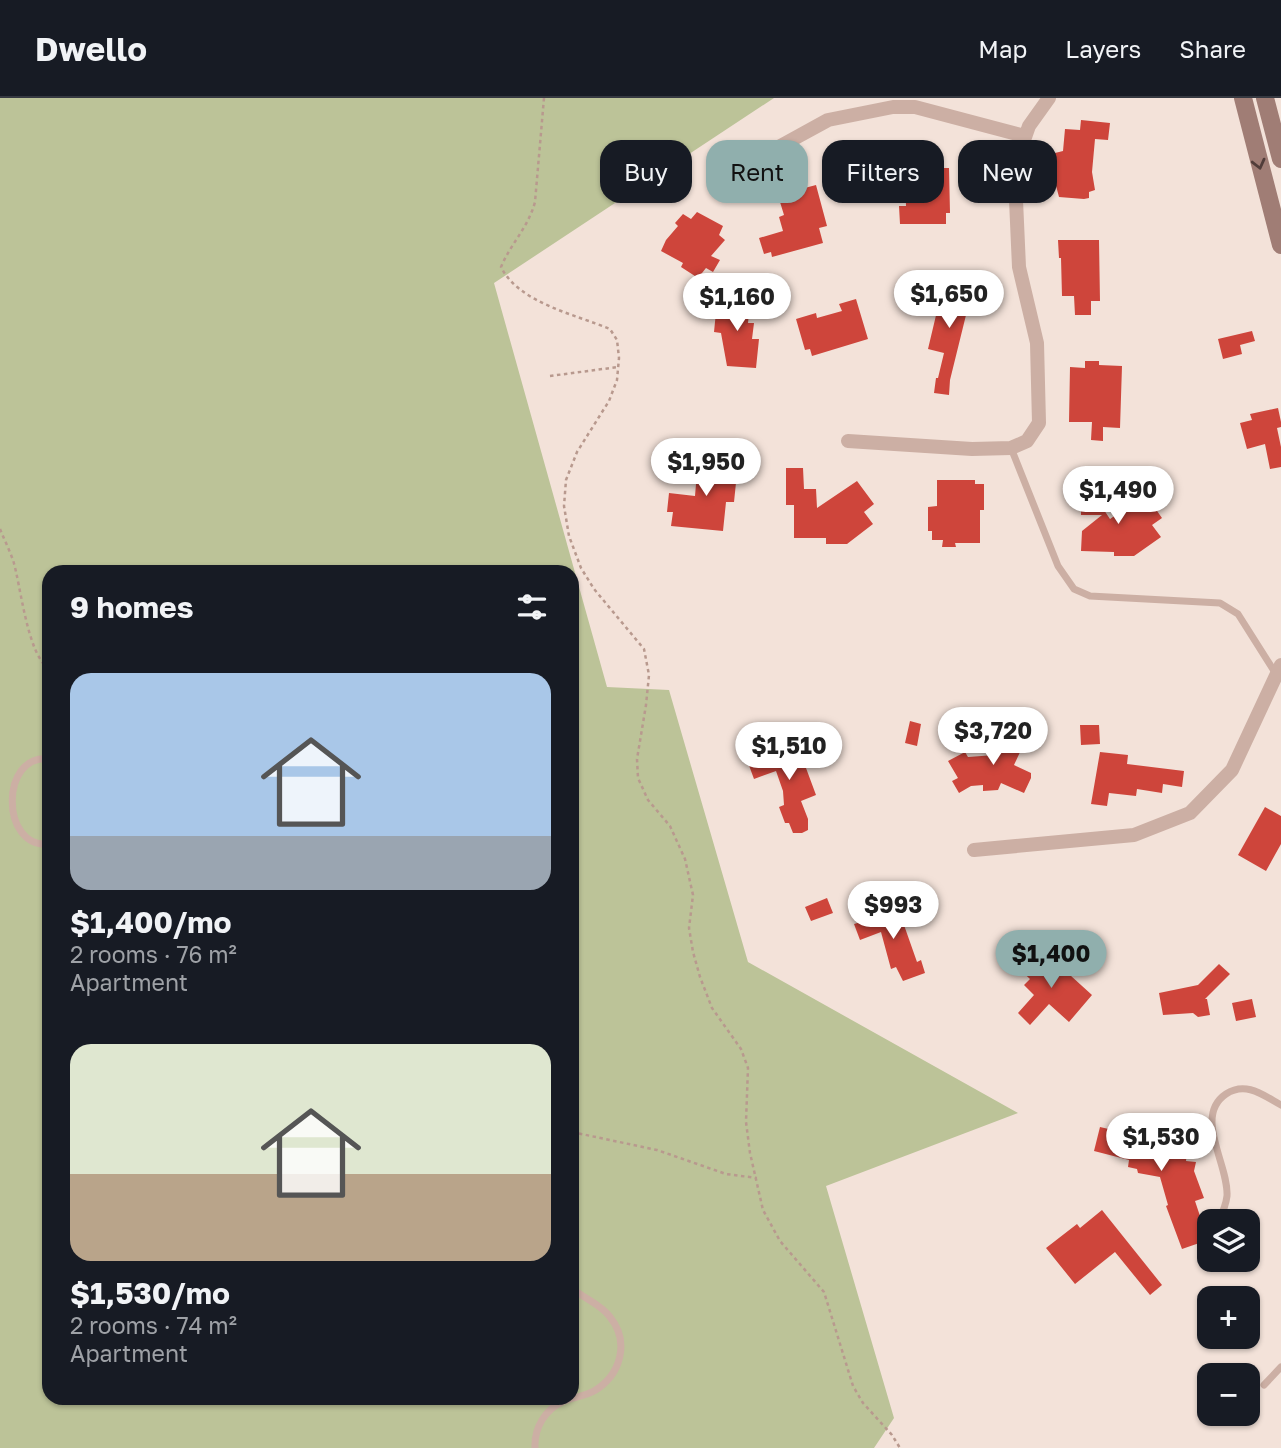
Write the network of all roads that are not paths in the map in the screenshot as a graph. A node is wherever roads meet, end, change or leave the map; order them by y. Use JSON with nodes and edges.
{"nodes":[{"id":1,"x":1049,"y":98,"type":"edge"},
{"id":2,"x":1243,"y":98,"type":"edge"},
{"id":3,"x":1265,"y":98,"type":"edge"},
{"id":4,"x":1026,"y":136,"type":"junction"},
{"id":5,"x":790,"y":140,"type":"edge"},
{"id":6,"x":1281,"y":159,"type":"edge"},
{"id":7,"x":1281,"y":245,"type":"edge"},
{"id":8,"x":848,"y":441,"type":"dead end"},
{"id":9,"x":1011,"y":448,"type":"junction"},
{"id":10,"x":1279,"y":670,"type":"edge"},
{"id":11,"x":42,"y":758,"type":"edge"},
{"id":12,"x":9,"y":775,"type":"dead end"},
{"id":13,"x":6,"y":822,"type":"dead end"},
{"id":14,"x":42,"y":843,"type":"edge"},
{"id":15,"x":974,"y":850,"type":"dead end"},
{"id":16,"x":1281,"y":1105,"type":"edge"},
{"id":17,"x":1224,"y":1209,"type":"edge"},
{"id":18,"x":579,"y":1293,"type":"edge"},
{"id":19,"x":1281,"y":1367,"type":"edge"},
{"id":20,"x":1264,"y":1385,"type":"dead end"},
{"id":21,"x":579,"y":1397,"type":"edge"},
{"id":22,"x":557,"y":1405,"type":"edge"},
{"id":23,"x":534,"y":1448,"type":"edge"}],
"edges":[{"from":1,"to":4,"type":"street"},
{"from":2,"to":7,"type":"main road","one_way":true},
{"from":3,"to":6,"type":"main road"},
{"from":4,"to":5,"type":"street"},
{"from":4,"to":9,"type":"street"},
{"from":8,"to":9,"type":"street"},
{"from":9,"to":10,"type":"lane"},
{"from":10,"to":15,"type":"street"},
{"from":11,"to":12,"type":"lane"},
{"from":13,"to":14,"type":"lane"},
{"from":16,"to":17,"type":"lane"},
{"from":18,"to":21,"type":"lane"},
{"from":19,"to":20,"type":"lane"},
{"from":22,"to":23,"type":"lane"}]}
